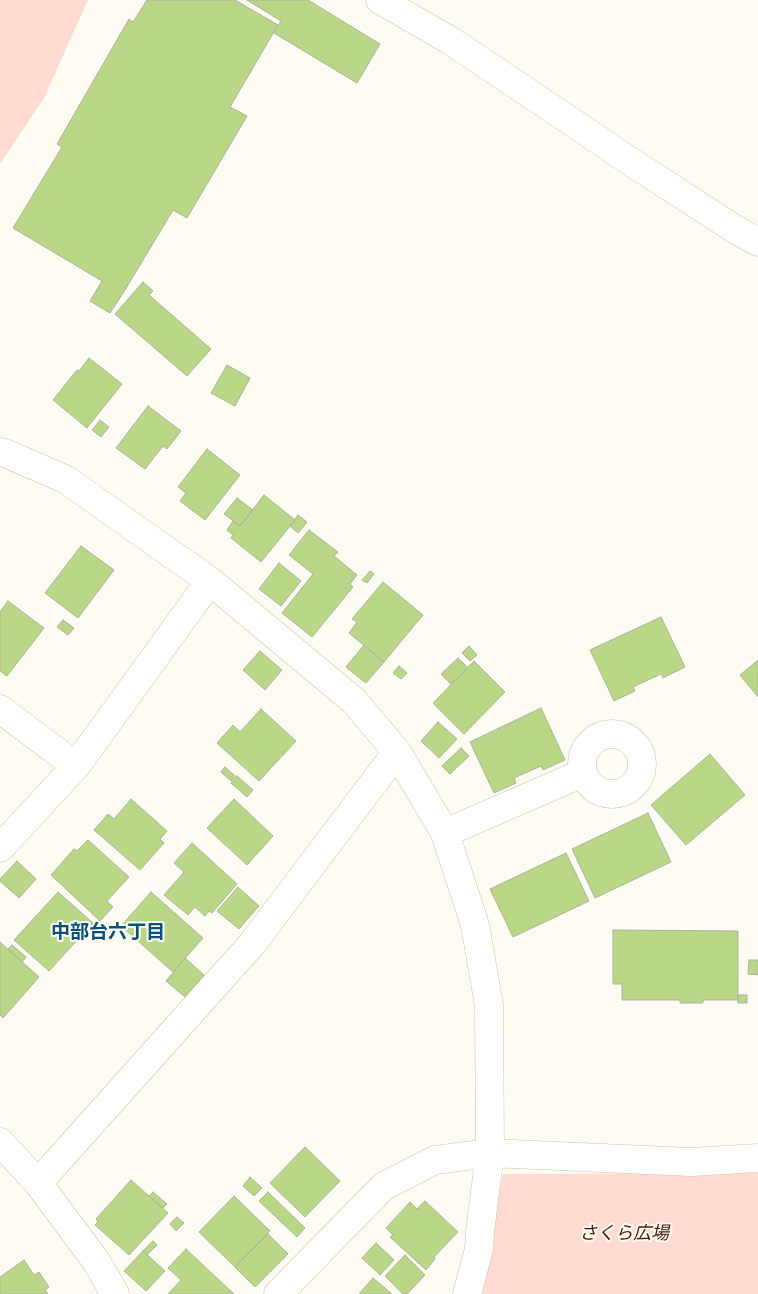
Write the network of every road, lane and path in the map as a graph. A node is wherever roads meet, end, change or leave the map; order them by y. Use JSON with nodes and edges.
{"nodes":[{"id":1,"x":380,"y":0,"type":"edge"},
{"id":2,"x":758,"y":242,"type":"edge"},
{"id":3,"x":0,"y":452,"type":"edge"},
{"id":4,"x":210,"y":582,"type":"junction"},
{"id":5,"x":0,"y":709,"type":"edge"},
{"id":6,"x":397,"y":752,"type":"junction"},
{"id":7,"x":76,"y":766,"type":"junction"},
{"id":8,"x":583,"y":772,"type":"dead end"},
{"id":9,"x":445,"y":833,"type":"junction"},
{"id":10,"x":0,"y":848,"type":"edge"},
{"id":11,"x":0,"y":1142,"type":"edge"},
{"id":12,"x":490,"y":1153,"type":"junction"},
{"id":13,"x":758,"y":1158,"type":"edge"},
{"id":14,"x":38,"y":1183,"type":"junction"},
{"id":15,"x":115,"y":1294,"type":"edge"},
{"id":16,"x":278,"y":1294,"type":"edge"},
{"id":17,"x":467,"y":1294,"type":"edge"}],
"edges":[{"from":1,"to":2,"type":"street"},
{"from":3,"to":4,"type":"street"},
{"from":4,"to":6,"type":"street"},
{"from":4,"to":7,"type":"street"},
{"from":5,"to":7,"type":"street"},
{"from":6,"to":9,"type":"street"},
{"from":6,"to":14,"type":"street"},
{"from":7,"to":10,"type":"street"},
{"from":8,"to":9,"type":"street"},
{"from":9,"to":12,"type":"street"},
{"from":11,"to":14,"type":"street"},
{"from":12,"to":13,"type":"street"},
{"from":12,"to":16,"type":"street"},
{"from":12,"to":17,"type":"street"},
{"from":14,"to":15,"type":"street"}]}
